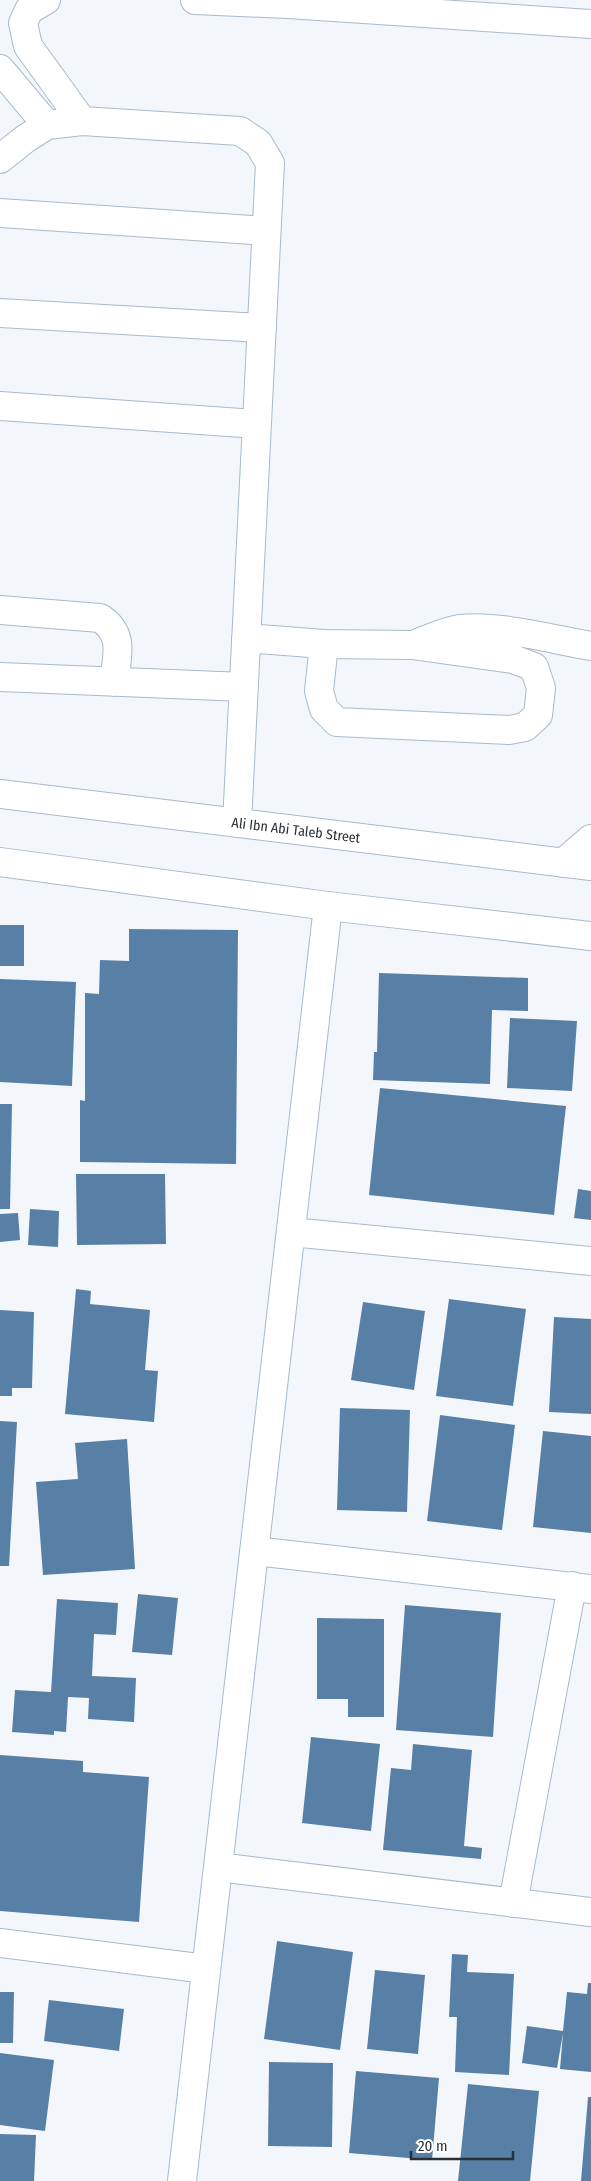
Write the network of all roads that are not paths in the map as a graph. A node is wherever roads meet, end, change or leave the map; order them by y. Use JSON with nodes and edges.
{"nodes":[{"id":1,"x":46,"y":0,"type":"edge"},
{"id":2,"x":195,"y":0,"type":"edge"},
{"id":3,"x":591,"y":24,"type":"edge"},
{"id":4,"x":0,"y":70,"type":"edge"},
{"id":5,"x":82,"y":121,"type":"junction"},
{"id":6,"x":47,"y":126,"type":"junction"},
{"id":7,"x":0,"y":159,"type":"edge"},
{"id":8,"x":0,"y":213,"type":"edge"},
{"id":9,"x":266,"y":231,"type":"junction"},
{"id":10,"x":0,"y":313,"type":"edge"},
{"id":11,"x":262,"y":328,"type":"junction"},
{"id":12,"x":0,"y":406,"type":"edge"},
{"id":13,"x":257,"y":424,"type":"junction"},
{"id":14,"x":0,"y":610,"type":"edge"},
{"id":15,"x":246,"y":638,"type":"junction"},
{"id":16,"x":324,"y":644,"type":"junction"},
{"id":17,"x":412,"y":645,"type":"junction"},
{"id":18,"x":591,"y":646,"type":"edge"},
{"id":19,"x":0,"y":677,"type":"edge"},
{"id":20,"x":114,"y":682,"type":"junction"},
{"id":21,"x":244,"y":687,"type":"junction"},
{"id":22,"x":0,"y":794,"type":"edge"},
{"id":23,"x":237,"y":823,"type":"junction"},
{"id":24,"x":591,"y":839,"type":"edge"},
{"id":25,"x":0,"y":862,"type":"edge"},
{"id":26,"x":563,"y":863,"type":"junction"},
{"id":27,"x":591,"y":866,"type":"edge"},
{"id":28,"x":328,"y":906,"type":"junction"},
{"id":29,"x":591,"y":936,"type":"edge"},
{"id":30,"x":291,"y":1232,"type":"junction"},
{"id":31,"x":591,"y":1261,"type":"edge"},
{"id":32,"x":254,"y":1551,"type":"junction"},
{"id":33,"x":582,"y":1587,"type":"edge"},
{"id":34,"x":218,"y":1868,"type":"junction"},
{"id":35,"x":513,"y":1903,"type":"junction"},
{"id":36,"x":591,"y":1912,"type":"edge"},
{"id":37,"x":0,"y":1943,"type":"edge"},
{"id":38,"x":206,"y":1969,"type":"junction"},
{"id":39,"x":182,"y":2181,"type":"edge"}],
"edges":[{"from":1,"to":5,"type":"street"},
{"from":2,"to":3,"type":"street"},
{"from":4,"to":6,"type":"street"},
{"from":5,"to":6,"type":"street"},
{"from":5,"to":9,"type":"street"},
{"from":6,"to":7,"type":"street"},
{"from":8,"to":9,"type":"street"},
{"from":9,"to":11,"type":"street"},
{"from":10,"to":11,"type":"street"},
{"from":11,"to":13,"type":"street"},
{"from":12,"to":13,"type":"street"},
{"from":13,"to":15,"type":"street"},
{"from":14,"to":20,"type":"street"},
{"from":15,"to":16,"type":"street"},
{"from":15,"to":21,"type":"street"},
{"from":16,"to":17,"type":"street"},
{"from":16,"to":17,"type":"street"},
{"from":17,"to":18,"type":"street"},
{"from":19,"to":20,"type":"street"},
{"from":20,"to":21,"type":"street"},
{"from":21,"to":23,"type":"street"},
{"from":22,"to":23,"type":"street","name":"Ali Ibn Abi Taleb Street"},
{"from":23,"to":26,"type":"street","name":"Ali Ibn Abi Taleb Street"},
{"from":24,"to":26,"type":"street"},
{"from":25,"to":28,"type":"street"},
{"from":26,"to":27,"type":"street","name":"Ali Ibn Abi Taleb Street"},
{"from":28,"to":29,"type":"street"},
{"from":28,"to":30,"type":"street"},
{"from":30,"to":31,"type":"street"},
{"from":30,"to":32,"type":"street"},
{"from":32,"to":33,"type":"street"},
{"from":32,"to":34,"type":"street"},
{"from":33,"to":35,"type":"street"},
{"from":34,"to":35,"type":"street"},
{"from":34,"to":38,"type":"street"},
{"from":35,"to":36,"type":"street"},
{"from":37,"to":38,"type":"street"},
{"from":38,"to":39,"type":"street"}]}
